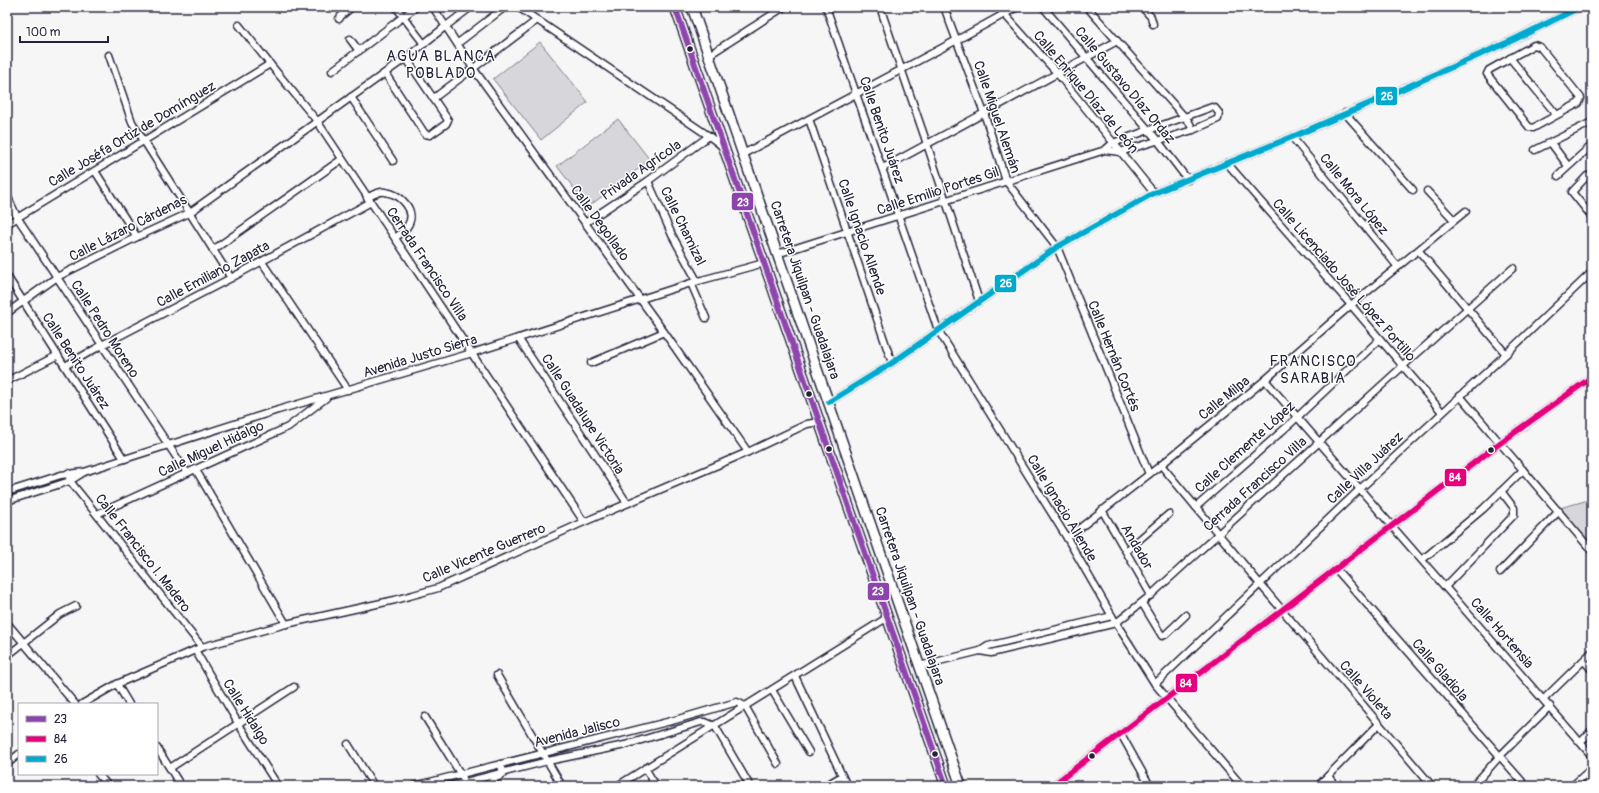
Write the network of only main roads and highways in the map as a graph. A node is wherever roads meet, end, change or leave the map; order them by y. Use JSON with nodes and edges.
{"nodes":[{"id":1,"x":675,"y":7,"type":"edge"},
{"id":2,"x":692,"y":7,"type":"edge"},
{"id":3,"x":943,"y":785,"type":"edge"},
{"id":4,"x":961,"y":786,"type":"edge"}],
"edges":[{"from":1,"to":3,"type":"highway","name":"Carretera Jiquilpan - Guadalajara"},
{"from":2,"to":4,"type":"highway","name":"Carretera Jiquilpan - Guadalajara"}]}
